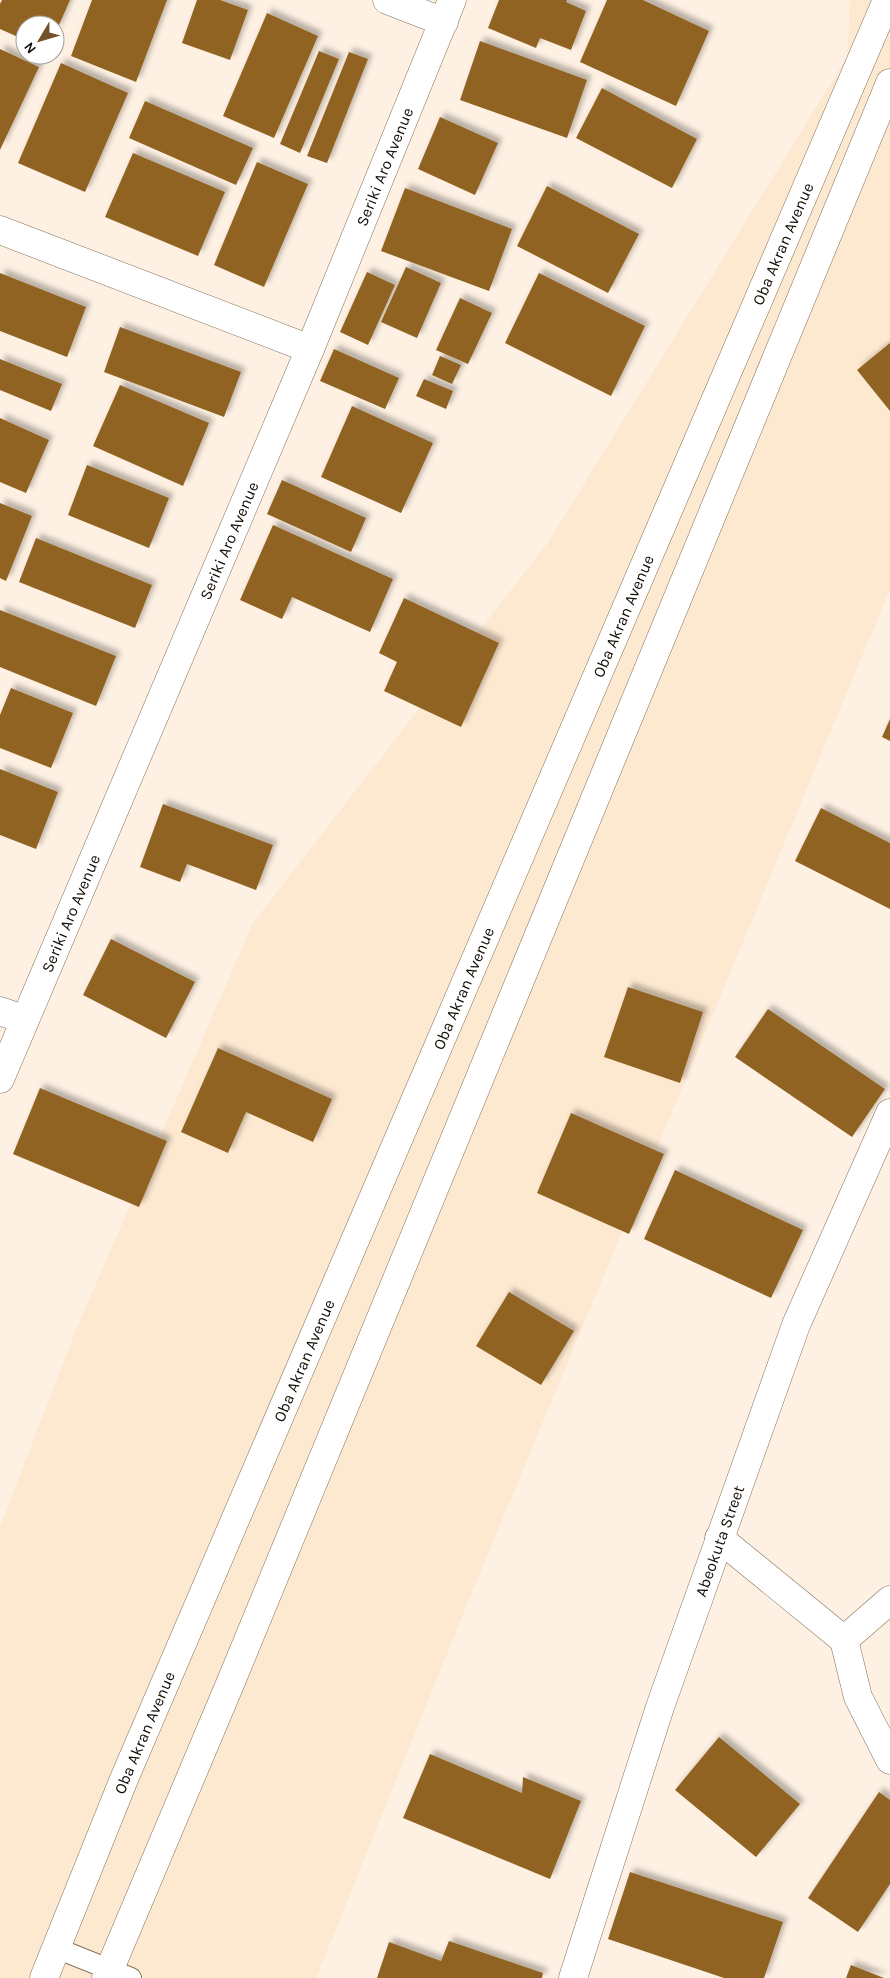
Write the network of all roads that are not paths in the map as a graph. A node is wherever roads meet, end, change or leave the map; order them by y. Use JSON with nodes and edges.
{"nodes":[{"id":1,"x":387,"y":0,"type":"edge"},
{"id":2,"x":873,"y":0,"type":"edge"},
{"id":3,"x":887,"y":0,"type":"edge"},
{"id":4,"x":448,"y":11,"type":"edge"},
{"id":5,"x":860,"y":66,"type":"junction"},
{"id":6,"x":890,"y":83,"type":"edge"},
{"id":7,"x":0,"y":230,"type":"edge"},
{"id":8,"x":310,"y":349,"type":"junction"},
{"id":9,"x":0,"y":1011,"type":"edge"},
{"id":10,"x":25,"y":1020,"type":"junction"},
{"id":11,"x":0,"y":1079,"type":"edge"},
{"id":12,"x":890,"y":1113,"type":"edge"},
{"id":13,"x":719,"y":1538,"type":"junction"},
{"id":14,"x":890,"y":1600,"type":"edge"},
{"id":15,"x":844,"y":1640,"type":"junction"},
{"id":16,"x":890,"y":1760,"type":"edge"},
{"id":17,"x":56,"y":1948,"type":"junction"},
{"id":18,"x":116,"y":1975,"type":"edge"},
{"id":19,"x":44,"y":1978,"type":"edge"},
{"id":20,"x":573,"y":1978,"type":"edge"}],
"edges":[{"from":1,"to":4,"type":"main road"},
{"from":2,"to":5,"type":"main road"},
{"from":3,"to":5,"type":"main road","name":"Oba Akran Avenue"},
{"from":4,"to":8,"type":"main road","name":"Seriki Aro Avenue"},
{"from":5,"to":17,"type":"main road","name":"Oba Akran Avenue"},
{"from":6,"to":18,"type":"main road"},
{"from":7,"to":8,"type":"main road"},
{"from":8,"to":10,"type":"main road","name":"Seriki Aro Avenue"},
{"from":9,"to":10,"type":"main road"},
{"from":10,"to":11,"type":"main road","name":"Seriki Aro Avenue"},
{"from":12,"to":13,"type":"main road","name":"Abeokuta Street"},
{"from":13,"to":15,"type":"main road"},
{"from":13,"to":20,"type":"main road","name":"Abeokuta Street"},
{"from":14,"to":15,"type":"main road"},
{"from":15,"to":16,"type":"main road"},
{"from":17,"to":18,"type":"lane"},
{"from":17,"to":19,"type":"main road","name":"Oba Akran Avenue"}]}
